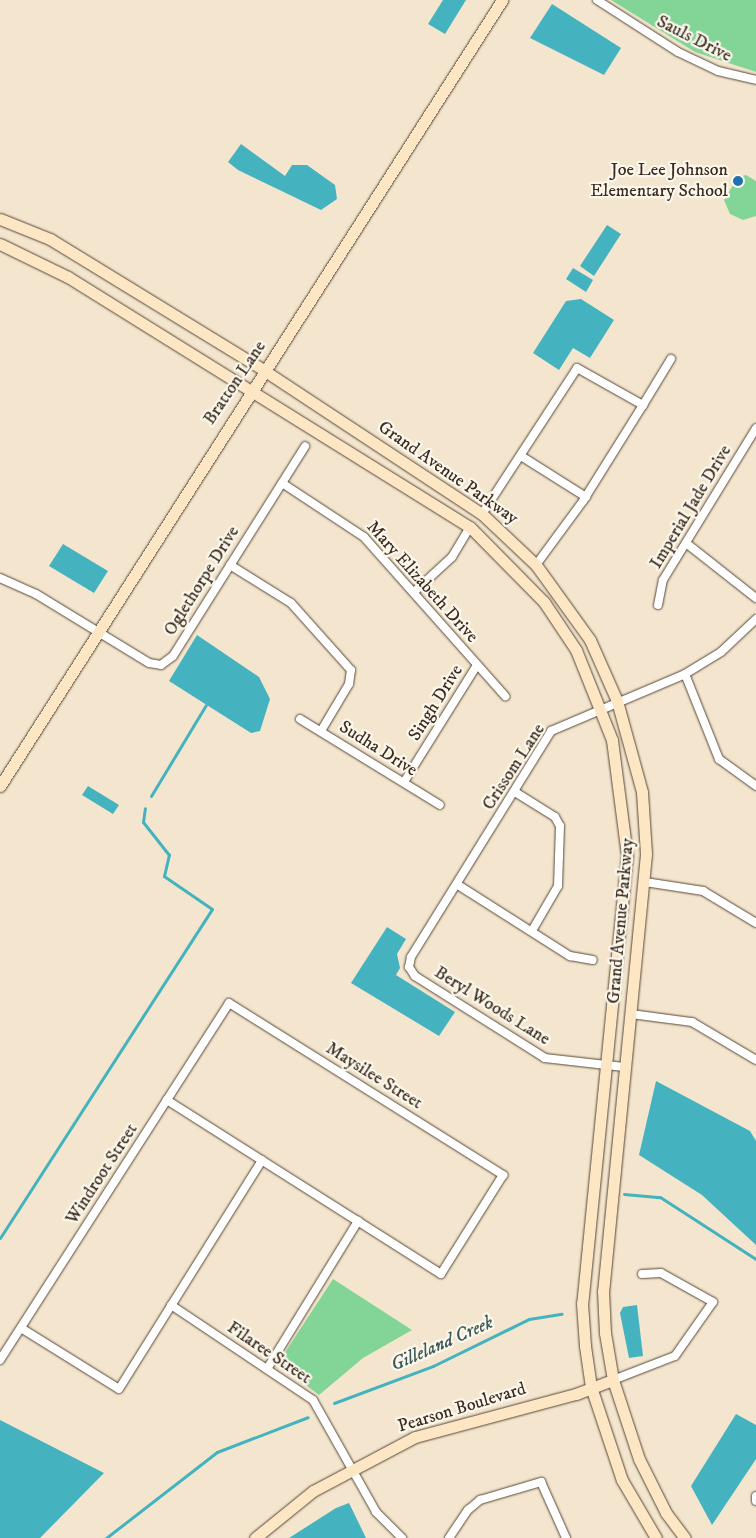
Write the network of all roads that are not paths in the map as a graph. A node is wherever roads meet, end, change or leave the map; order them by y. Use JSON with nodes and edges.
{"nodes":[{"id":1,"x":502,"y":0,"type":"edge"},
{"id":2,"x":596,"y":0,"type":"edge"},
{"id":3,"x":756,"y":80,"type":"edge"},
{"id":4,"x":0,"y":219,"type":"edge"},
{"id":5,"x":0,"y":244,"type":"edge"},
{"id":6,"x":672,"y":359,"type":"dead end"},
{"id":7,"x":265,"y":371,"type":"junction"},
{"id":8,"x":253,"y":389,"type":"junction"},
{"id":9,"x":643,"y":405,"type":"junction"},
{"id":10,"x":756,"y":428,"type":"edge"},
{"id":11,"x":305,"y":446,"type":"dead end"},
{"id":12,"x":520,"y":456,"type":"junction"},
{"id":13,"x":282,"y":483,"type":"junction"},
{"id":14,"x":586,"y":497,"type":"junction"},
{"id":15,"x":482,"y":514,"type":"junction"},
{"id":16,"x":470,"y":527,"type":"junction"},
{"id":17,"x":686,"y":543,"type":"junction"},
{"id":18,"x":536,"y":565,"type":"junction"},
{"id":19,"x":230,"y":566,"type":"junction"},
{"id":20,"x":0,"y":578,"type":"edge"},
{"id":21,"x":414,"y":592,"type":"junction"},
{"id":22,"x":756,"y":598,"type":"edge"},
{"id":23,"x":658,"y":605,"type":"dead end"},
{"id":24,"x":756,"y":619,"type":"edge"},
{"id":25,"x":97,"y":629,"type":"junction"},
{"id":26,"x":477,"y":665,"type":"junction"},
{"id":27,"x":685,"y":674,"type":"junction"},
{"id":28,"x":506,"y":696,"type":"dead end"},
{"id":29,"x":617,"y":702,"type":"junction"},
{"id":30,"x":601,"y":707,"type":"junction"},
{"id":31,"x":300,"y":719,"type":"dead end"},
{"id":32,"x":321,"y":731,"type":"junction"},
{"id":33,"x":404,"y":782,"type":"junction"},
{"id":34,"x":0,"y":786,"type":"edge"},
{"id":35,"x":756,"y":786,"type":"edge"},
{"id":36,"x":515,"y":792,"type":"junction"},
{"id":37,"x":440,"y":806,"type":"dead end"},
{"id":38,"x":645,"y":882,"type":"junction"},
{"id":39,"x":458,"y":885,"type":"junction"},
{"id":40,"x":756,"y":922,"type":"edge"},
{"id":41,"x":533,"y":929,"type":"junction"},
{"id":42,"x":593,"y":960,"type":"dead end"},
{"id":43,"x":409,"y":967,"type":"joint"},
{"id":44,"x":229,"y":1003,"type":"joint"},
{"id":45,"x":631,"y":1014,"type":"junction"},
{"id":46,"x":756,"y":1060,"type":"edge"},
{"id":47,"x":602,"y":1066,"type":"junction"},
{"id":48,"x":624,"y":1067,"type":"junction"},
{"id":49,"x":167,"y":1100,"type":"junction"},
{"id":50,"x":262,"y":1160,"type":"junction"},
{"id":51,"x":358,"y":1221,"type":"junction"},
{"id":52,"x":642,"y":1274,"type":"dead end"},
{"id":53,"x":171,"y":1306,"type":"junction"},
{"id":54,"x":21,"y":1328,"type":"junction"},
{"id":55,"x":0,"y":1360,"type":"edge"},
{"id":56,"x":267,"y":1368,"type":"junction"},
{"id":57,"x":613,"y":1380,"type":"junction"},
{"id":58,"x":591,"y":1387,"type":"junction"},
{"id":59,"x":352,"y":1468,"type":"junction"},
{"id":60,"x":255,"y":1538,"type":"edge"},
{"id":61,"x":402,"y":1538,"type":"edge"},
{"id":62,"x":449,"y":1538,"type":"edge"},
{"id":63,"x":566,"y":1538,"type":"edge"},
{"id":64,"x":656,"y":1538,"type":"edge"},
{"id":65,"x":685,"y":1538,"type":"edge"}],
"edges":[{"from":1,"to":7,"type":"street","name":"Bratton Lane"},
{"from":2,"to":3,"type":"street","name":"Sauls Drive"},
{"from":4,"to":7,"type":"street","name":"Grand Avenue Parkway"},
{"from":5,"to":8,"type":"street","name":"Grand Avenue Parkway"},
{"from":6,"to":9,"type":"street"},
{"from":7,"to":8,"type":"street","name":"Bratton Lane"},
{"from":7,"to":15,"type":"street","name":"Grand Avenue Parkway"},
{"from":8,"to":16,"type":"street","name":"Grand Avenue Parkway"},
{"from":8,"to":25,"type":"street","name":"Bratton Lane"},
{"from":9,"to":12,"type":"street"},
{"from":9,"to":14,"type":"street"},
{"from":10,"to":17,"type":"street","name":"Imperial Jade Drive"},
{"from":11,"to":13,"type":"street","name":"Oglethorpe Drive"},
{"from":12,"to":14,"type":"street"},
{"from":12,"to":15,"type":"street"},
{"from":13,"to":19,"type":"street","name":"Oglethorpe Drive"},
{"from":13,"to":21,"type":"street","name":"Mary Elizabeth Drive"},
{"from":14,"to":18,"type":"street"},
{"from":15,"to":16,"type":"street"},
{"from":15,"to":18,"type":"street","name":"Grand Avenue Parkway"},
{"from":16,"to":21,"type":"street"},
{"from":16,"to":30,"type":"street","name":"Grand Avenue Parkway"},
{"from":17,"to":22,"type":"street"},
{"from":17,"to":23,"type":"street","name":"Imperial Jade Drive"},
{"from":18,"to":29,"type":"street","name":"Grand Avenue Parkway"},
{"from":19,"to":25,"type":"street","name":"Oglethorpe Drive"},
{"from":19,"to":32,"type":"street"},
{"from":20,"to":25,"type":"street","name":"Oglethorpe Drive"},
{"from":21,"to":26,"type":"street","name":"Mary Elizabeth Drive"},
{"from":24,"to":27,"type":"street","name":"Crissom Lane"},
{"from":25,"to":34,"type":"street","name":"Bratton Lane"},
{"from":26,"to":28,"type":"street","name":"Mary Elizabeth Drive"},
{"from":26,"to":33,"type":"street","name":"Singh Drive"},
{"from":27,"to":29,"type":"street","name":"Crissom Lane"},
{"from":27,"to":35,"type":"street"},
{"from":29,"to":30,"type":"street","name":"Crissom Lane"},
{"from":29,"to":38,"type":"street","name":"Grand Avenue Parkway"},
{"from":30,"to":36,"type":"street","name":"Crissom Lane"},
{"from":30,"to":47,"type":"street","name":"Grand Avenue Parkway"},
{"from":31,"to":32,"type":"street","name":"Sudha Drive"},
{"from":32,"to":33,"type":"street","name":"Sudha Drive"},
{"from":33,"to":37,"type":"street","name":"Sudha Drive"},
{"from":36,"to":39,"type":"street","name":"Crissom Lane"},
{"from":36,"to":41,"type":"street"},
{"from":38,"to":40,"type":"street"},
{"from":38,"to":45,"type":"street","name":"Grand Avenue Parkway"},
{"from":39,"to":41,"type":"street"},
{"from":39,"to":43,"type":"street","name":"Crissom Lane"},
{"from":41,"to":42,"type":"street"},
{"from":43,"to":47,"type":"street","name":"Beryl Woods Lane"},
{"from":44,"to":49,"type":"street","name":"Windroot Street"},
{"from":44,"to":51,"type":"street","name":"Maysilee Street"},
{"from":45,"to":46,"type":"street"},
{"from":45,"to":48,"type":"street","name":"Grand Avenue Parkway"},
{"from":47,"to":48,"type":"street","name":"Beryl Woods Lane"},
{"from":47,"to":58,"type":"street","name":"Grand Avenue Parkway"},
{"from":48,"to":57,"type":"street","name":"Grand Avenue Parkway"},
{"from":49,"to":50,"type":"street"},
{"from":49,"to":54,"type":"street","name":"Windroot Street"},
{"from":50,"to":51,"type":"street"},
{"from":50,"to":53,"type":"street"},
{"from":51,"to":56,"type":"street"},
{"from":52,"to":57,"type":"street"},
{"from":53,"to":54,"type":"street"},
{"from":53,"to":56,"type":"street","name":"Filaree Street"},
{"from":54,"to":55,"type":"street","name":"Windroot Street"},
{"from":56,"to":59,"type":"street","name":"Filaree Street"},
{"from":57,"to":58,"type":"street","name":"Pearson Boulevard"},
{"from":57,"to":65,"type":"street","name":"Grand Avenue Parkway"},
{"from":58,"to":59,"type":"street","name":"Pearson Boulevard"},
{"from":58,"to":64,"type":"street","name":"Grand Avenue Parkway"},
{"from":59,"to":60,"type":"street","name":"Pearson Boulevard"},
{"from":59,"to":61,"type":"street","name":"Filaree Street"},
{"from":62,"to":63,"type":"street"}]}
